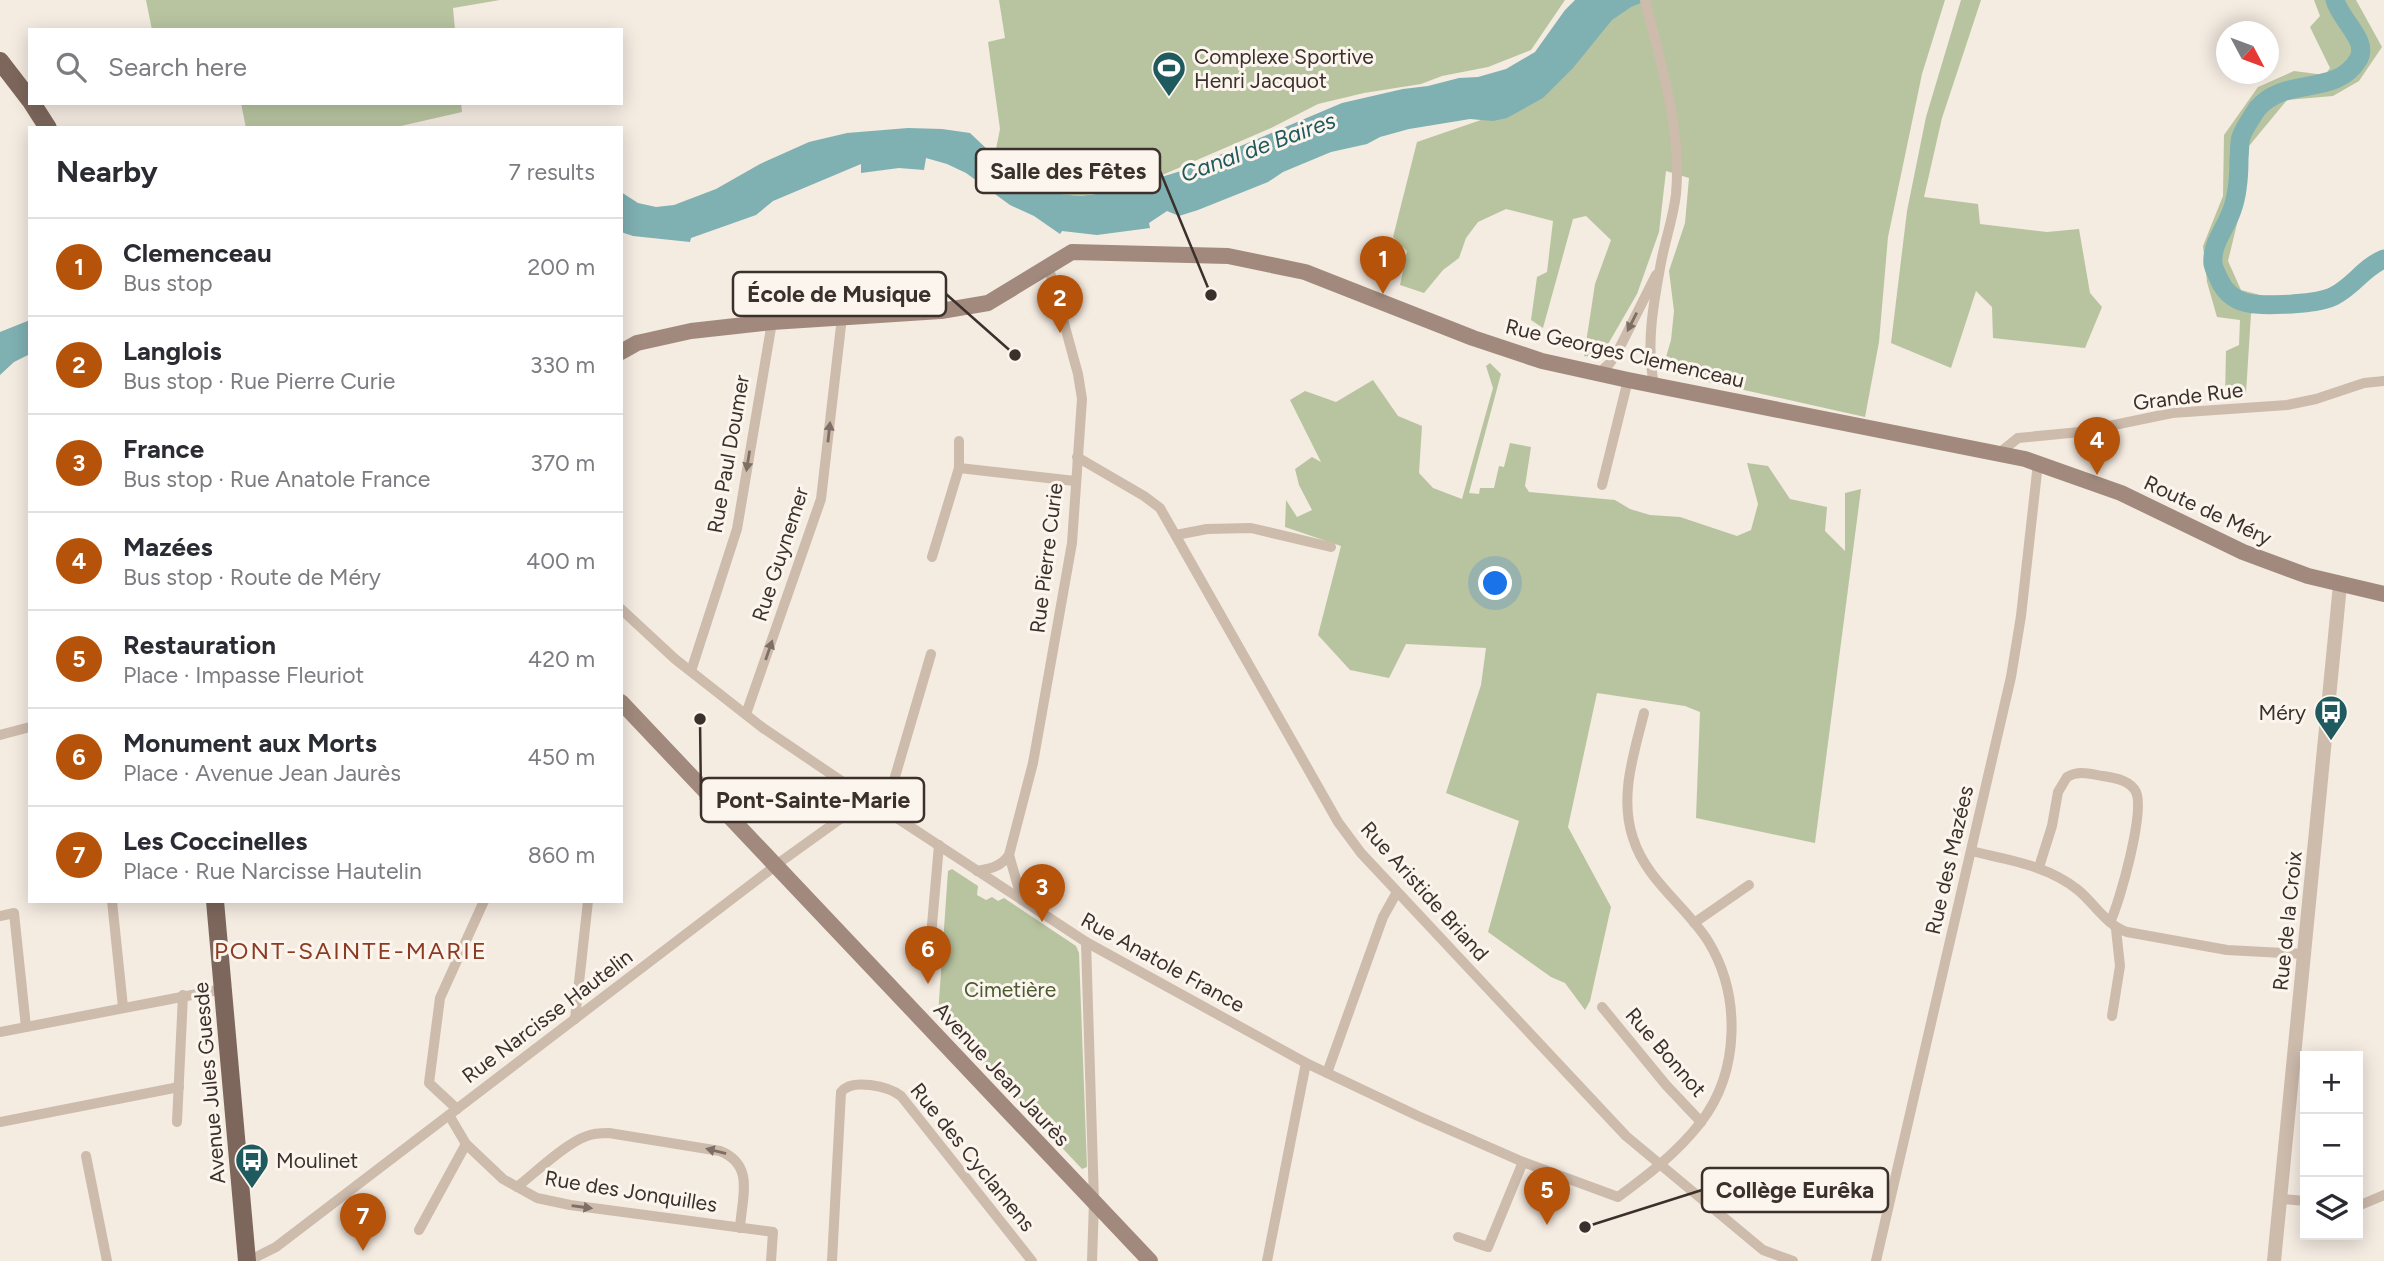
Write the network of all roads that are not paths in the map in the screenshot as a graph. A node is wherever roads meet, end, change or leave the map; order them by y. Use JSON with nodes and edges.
{"nodes":[{"id":1,"x":1646,"y":3,"type":"edge"},
{"id":2,"x":0,"y":61,"type":"edge"},
{"id":3,"x":28,"y":98,"type":"edge"},
{"id":4,"x":33,"y":105,"type":"edge"},
{"id":5,"x":47,"y":126,"type":"edge"},
{"id":6,"x":1048,"y":265,"type":"junction"},
{"id":7,"x":1660,"y":266,"type":"junction"},
{"id":8,"x":842,"y":317,"type":"junction"},
{"id":9,"x":772,"y":322,"type":"junction"},
{"id":10,"x":623,"y":351,"type":"edge"},
{"id":11,"x":1599,"y":373,"type":"junction"},
{"id":12,"x":1628,"y":380,"type":"junction"},
{"id":13,"x":2384,"y":381,"type":"edge"},
{"id":14,"x":1654,"y":384,"type":"junction"},
{"id":15,"x":1894,"y":432,"type":"joint"},
{"id":16,"x":959,"y":440,"type":"dead end"},
{"id":17,"x":2003,"y":454,"type":"junction"},
{"id":18,"x":1077,"y":457,"type":"junction"},
{"id":19,"x":2038,"y":463,"type":"junction"},
{"id":20,"x":959,"y":468,"type":"junction"},
{"id":21,"x":1075,"y":481,"type":"junction"},
{"id":22,"x":1602,"y":485,"type":"dead end"},
{"id":23,"x":1176,"y":535,"type":"junction"},
{"id":24,"x":1331,"y":547,"type":"dead end"},
{"id":25,"x":932,"y":557,"type":"dead end"},
{"id":26,"x":2340,"y":585,"type":"junction"},
{"id":27,"x":2384,"y":594,"type":"edge"},
{"id":28,"x":623,"y":611,"type":"edge"},
{"id":29,"x":931,"y":654,"type":"dead end"},
{"id":30,"x":691,"y":671,"type":"junction"},
{"id":31,"x":623,"y":704,"type":"edge"},
{"id":32,"x":1644,"y":713,"type":"dead end"},
{"id":33,"x":746,"y":715,"type":"junction"},
{"id":34,"x":28,"y":728,"type":"edge"},
{"id":35,"x":0,"y":735,"type":"edge"},
{"id":36,"x":868,"y":800,"type":"junction"},
{"id":37,"x":885,"y":811,"type":"junction"},
{"id":38,"x":939,"y":845,"type":"junction"},
{"id":39,"x":1971,"y":851,"type":"junction"},
{"id":40,"x":1009,"y":855,"type":"junction"},
{"id":41,"x":776,"y":866,"type":"junction"},
{"id":42,"x":2039,"y":867,"type":"junction"},
{"id":43,"x":977,"y":871,"type":"junction"},
{"id":44,"x":1749,"y":885,"type":"dead end"},
{"id":45,"x":1397,"y":892,"type":"junction"},
{"id":46,"x":1022,"y":900,"type":"junction"},
{"id":47,"x":112,"y":903,"type":"edge"},
{"id":48,"x":215,"y":903,"type":"edge"},
{"id":49,"x":483,"y":903,"type":"edge"},
{"id":50,"x":588,"y":903,"type":"edge"},
{"id":51,"x":0,"y":916,"type":"edge"},
{"id":52,"x":1695,"y":923,"type":"junction"},
{"id":53,"x":2113,"y":925,"type":"junction"},
{"id":54,"x":1086,"y":942,"type":"junction"},
{"id":55,"x":2304,"y":954,"type":"junction"},
{"id":56,"x":929,"y":959,"type":"dead end"},
{"id":57,"x":223,"y":989,"type":"junction"},
{"id":58,"x":183,"y":995,"type":"junction"},
{"id":59,"x":123,"y":1007,"type":"junction"},
{"id":60,"x":1601,"y":1007,"type":"dead end"},
{"id":61,"x":2112,"y":1016,"type":"dead end"},
{"id":62,"x":575,"y":1019,"type":"junction"},
{"id":63,"x":26,"y":1027,"type":"junction"},
{"id":64,"x":0,"y":1032,"type":"edge"},
{"id":65,"x":1306,"y":1063,"type":"junction"},
{"id":66,"x":1327,"y":1073,"type":"junction"},
{"id":67,"x":179,"y":1087,"type":"junction"},
{"id":68,"x":453,"y":1112,"type":"junction"},
{"id":69,"x":0,"y":1122,"type":"edge"},
{"id":70,"x":177,"y":1122,"type":"dead end"},
{"id":71,"x":1701,"y":1122,"type":"junction"},
{"id":72,"x":466,"y":1144,"type":"junction"},
{"id":73,"x":86,"y":1156,"type":"dead end"},
{"id":74,"x":1523,"y":1162,"type":"junction"},
{"id":75,"x":1660,"y":1166,"type":"junction"},
{"id":76,"x":517,"y":1187,"type":"junction"},
{"id":77,"x":2384,"y":1195,"type":"edge"},
{"id":78,"x":2282,"y":1199,"type":"junction"},
{"id":79,"x":2300,"y":1201,"type":"edge"},
{"id":80,"x":1094,"y":1202,"type":"junction"},
{"id":81,"x":2363,"y":1204,"type":"edge"},
{"id":82,"x":740,"y":1228,"type":"junction"},
{"id":83,"x":419,"y":1230,"type":"dead end"},
{"id":84,"x":1458,"y":1237,"type":"dead end"},
{"id":85,"x":1763,"y":1256,"type":"edge"},
{"id":86,"x":107,"y":1261,"type":"edge"},
{"id":87,"x":248,"y":1261,"type":"edge"},
{"id":88,"x":771,"y":1261,"type":"edge"},
{"id":89,"x":832,"y":1261,"type":"edge"},
{"id":90,"x":1032,"y":1261,"type":"edge"},
{"id":91,"x":1092,"y":1261,"type":"edge"},
{"id":92,"x":1150,"y":1261,"type":"edge"},
{"id":93,"x":1267,"y":1261,"type":"edge"},
{"id":94,"x":1793,"y":1261,"type":"edge"},
{"id":95,"x":1876,"y":1261,"type":"edge"},
{"id":96,"x":2274,"y":1261,"type":"edge"}],
"edges":[{"from":1,"to":7,"type":"street"},
{"from":2,"to":3,"type":"main road"},
{"from":4,"to":5,"type":"main road"},
{"from":6,"to":8,"type":"main road"},
{"from":6,"to":11,"type":"main road","name":"Rue Georges Clemenceau"},
{"from":6,"to":18,"type":"street","name":"Rue Pierre Curie"},
{"from":7,"to":11,"type":"street","one_way":true},
{"from":7,"to":14,"type":"street"},
{"from":8,"to":9,"type":"main road"},
{"from":33,"to":8,"type":"street","name":"Rue Guynemer","one_way":true},
{"from":9,"to":10,"type":"main road"},
{"from":9,"to":30,"type":"street","name":"Rue Paul Doumer","one_way":true},
{"from":11,"to":12,"type":"main road","name":"Rue Georges Clemenceau"},
{"from":12,"to":14,"type":"main road","name":"Rue Georges Clemenceau"},
{"from":12,"to":22,"type":"street"},
{"from":13,"to":17,"type":"street","name":"Grande Rue"},
{"from":14,"to":15,"type":"main road","name":"Rue Georges Clemenceau"},
{"from":15,"to":17,"type":"main road","name":"Route de Méry"},
{"from":16,"to":20,"type":"street"},
{"from":17,"to":19,"type":"main road","name":"Route de Méry"},
{"from":18,"to":21,"type":"street","name":"Rue Pierre Curie"},
{"from":18,"to":23,"type":"street","name":"Rue Aristide Briand"},
{"from":19,"to":26,"type":"main road","name":"Route de Méry"},
{"from":19,"to":39,"type":"street","name":"Rue des Mazées"},
{"from":20,"to":21,"type":"street"},
{"from":20,"to":25,"type":"street"},
{"from":21,"to":40,"type":"street","name":"Rue Pierre Curie"},
{"from":23,"to":24,"type":"street"},
{"from":23,"to":45,"type":"street","name":"Rue Aristide Briand"},
{"from":26,"to":27,"type":"main road","name":"Route de Méry"},
{"from":26,"to":55,"type":"street","name":"Rue de la Croix"},
{"from":28,"to":30,"type":"street","name":"Rue Anatole France"},
{"from":29,"to":37,"type":"street"},
{"from":30,"to":33,"type":"street","name":"Rue Anatole France"},
{"from":31,"to":41,"type":"main road","name":"Avenue Jean Jaurès"},
{"from":32,"to":52,"type":"street"},
{"from":33,"to":36,"type":"street","name":"Rue Anatole France"},
{"from":34,"to":35,"type":"street"},
{"from":36,"to":37,"type":"street","name":"Rue Anatole France"},
{"from":36,"to":41,"type":"street","name":"Rue Narcisse Hautelin"},
{"from":37,"to":38,"type":"street","name":"Rue Anatole France"},
{"from":38,"to":43,"type":"street","name":"Rue Anatole France"},
{"from":38,"to":56,"type":"street"},
{"from":39,"to":42,"type":"street"},
{"from":39,"to":95,"type":"street","name":"Rue des Mazées"},
{"from":40,"to":43,"type":"street"},
{"from":40,"to":46,"type":"street"},
{"from":41,"to":62,"type":"street","name":"Rue Narcisse Hautelin"},
{"from":41,"to":80,"type":"main road","name":"Avenue Jean Jaurès"},
{"from":42,"to":53,"type":"street"},
{"from":42,"to":53,"type":"street"},
{"from":43,"to":46,"type":"street","name":"Rue Anatole France"},
{"from":44,"to":52,"type":"street"},
{"from":45,"to":66,"type":"street"},
{"from":45,"to":75,"type":"street","name":"Rue Aristide Briand"},
{"from":46,"to":54,"type":"street","name":"Rue Anatole France"},
{"from":47,"to":59,"type":"street"},
{"from":48,"to":57,"type":"main road","name":"Avenue Jules Guesde"},
{"from":49,"to":68,"type":"street","name":"Rue des Jonquilles"},
{"from":50,"to":62,"type":"street"},
{"from":51,"to":63,"type":"street"},
{"from":52,"to":71,"type":"street"},
{"from":53,"to":55,"type":"street"},
{"from":53,"to":61,"type":"street"},
{"from":54,"to":65,"type":"street","name":"Rue Anatole France"},
{"from":54,"to":80,"type":"street"},
{"from":55,"to":78,"type":"street","name":"Rue de la Croix"},
{"from":57,"to":58,"type":"street"},
{"from":57,"to":87,"type":"main road","name":"Avenue Jules Guesde"},
{"from":58,"to":59,"type":"street"},
{"from":58,"to":67,"type":"street"},
{"from":59,"to":63,"type":"street"},
{"from":60,"to":71,"type":"street","name":"Rue Bonnot"},
{"from":62,"to":68,"type":"street","name":"Rue Narcisse Hautelin"},
{"from":63,"to":64,"type":"street"},
{"from":65,"to":66,"type":"street","name":"Rue Anatole France"},
{"from":65,"to":93,"type":"street"},
{"from":66,"to":74,"type":"street","name":"Rue Anatole France"},
{"from":67,"to":69,"type":"street"},
{"from":67,"to":70,"type":"street"},
{"from":68,"to":72,"type":"street","name":"Rue des Jonquilles"},
{"from":68,"to":87,"type":"street","name":"Rue Narcisse Hautelin"},
{"from":71,"to":75,"type":"street"},
{"from":72,"to":76,"type":"street","name":"Rue des Jonquilles"},
{"from":72,"to":83,"type":"street"},
{"from":73,"to":86,"type":"street"},
{"from":74,"to":75,"type":"street","name":"Rue Anatole France"},
{"from":74,"to":84,"type":"street"},
{"from":75,"to":85,"type":"street","name":"Rue Aristide Briand"},
{"from":76,"to":82,"type":"street","name":"Rue des Jonquilles","one_way":true},
{"from":82,"to":76,"type":"street","name":"Rue des Jonquilles","one_way":true},
{"from":77,"to":81,"type":"street"},
{"from":78,"to":79,"type":"street"},
{"from":78,"to":96,"type":"street","name":"Rue de la Croix"},
{"from":80,"to":91,"type":"street"},
{"from":80,"to":92,"type":"main road","name":"Avenue Jean Jaurès"},
{"from":82,"to":88,"type":"street","name":"Rue des Jonquilles"},
{"from":85,"to":94,"type":"street","name":"Rue Aristide Briand"},
{"from":89,"to":90,"type":"street","name":"Rue des Cyclamens"}]}
